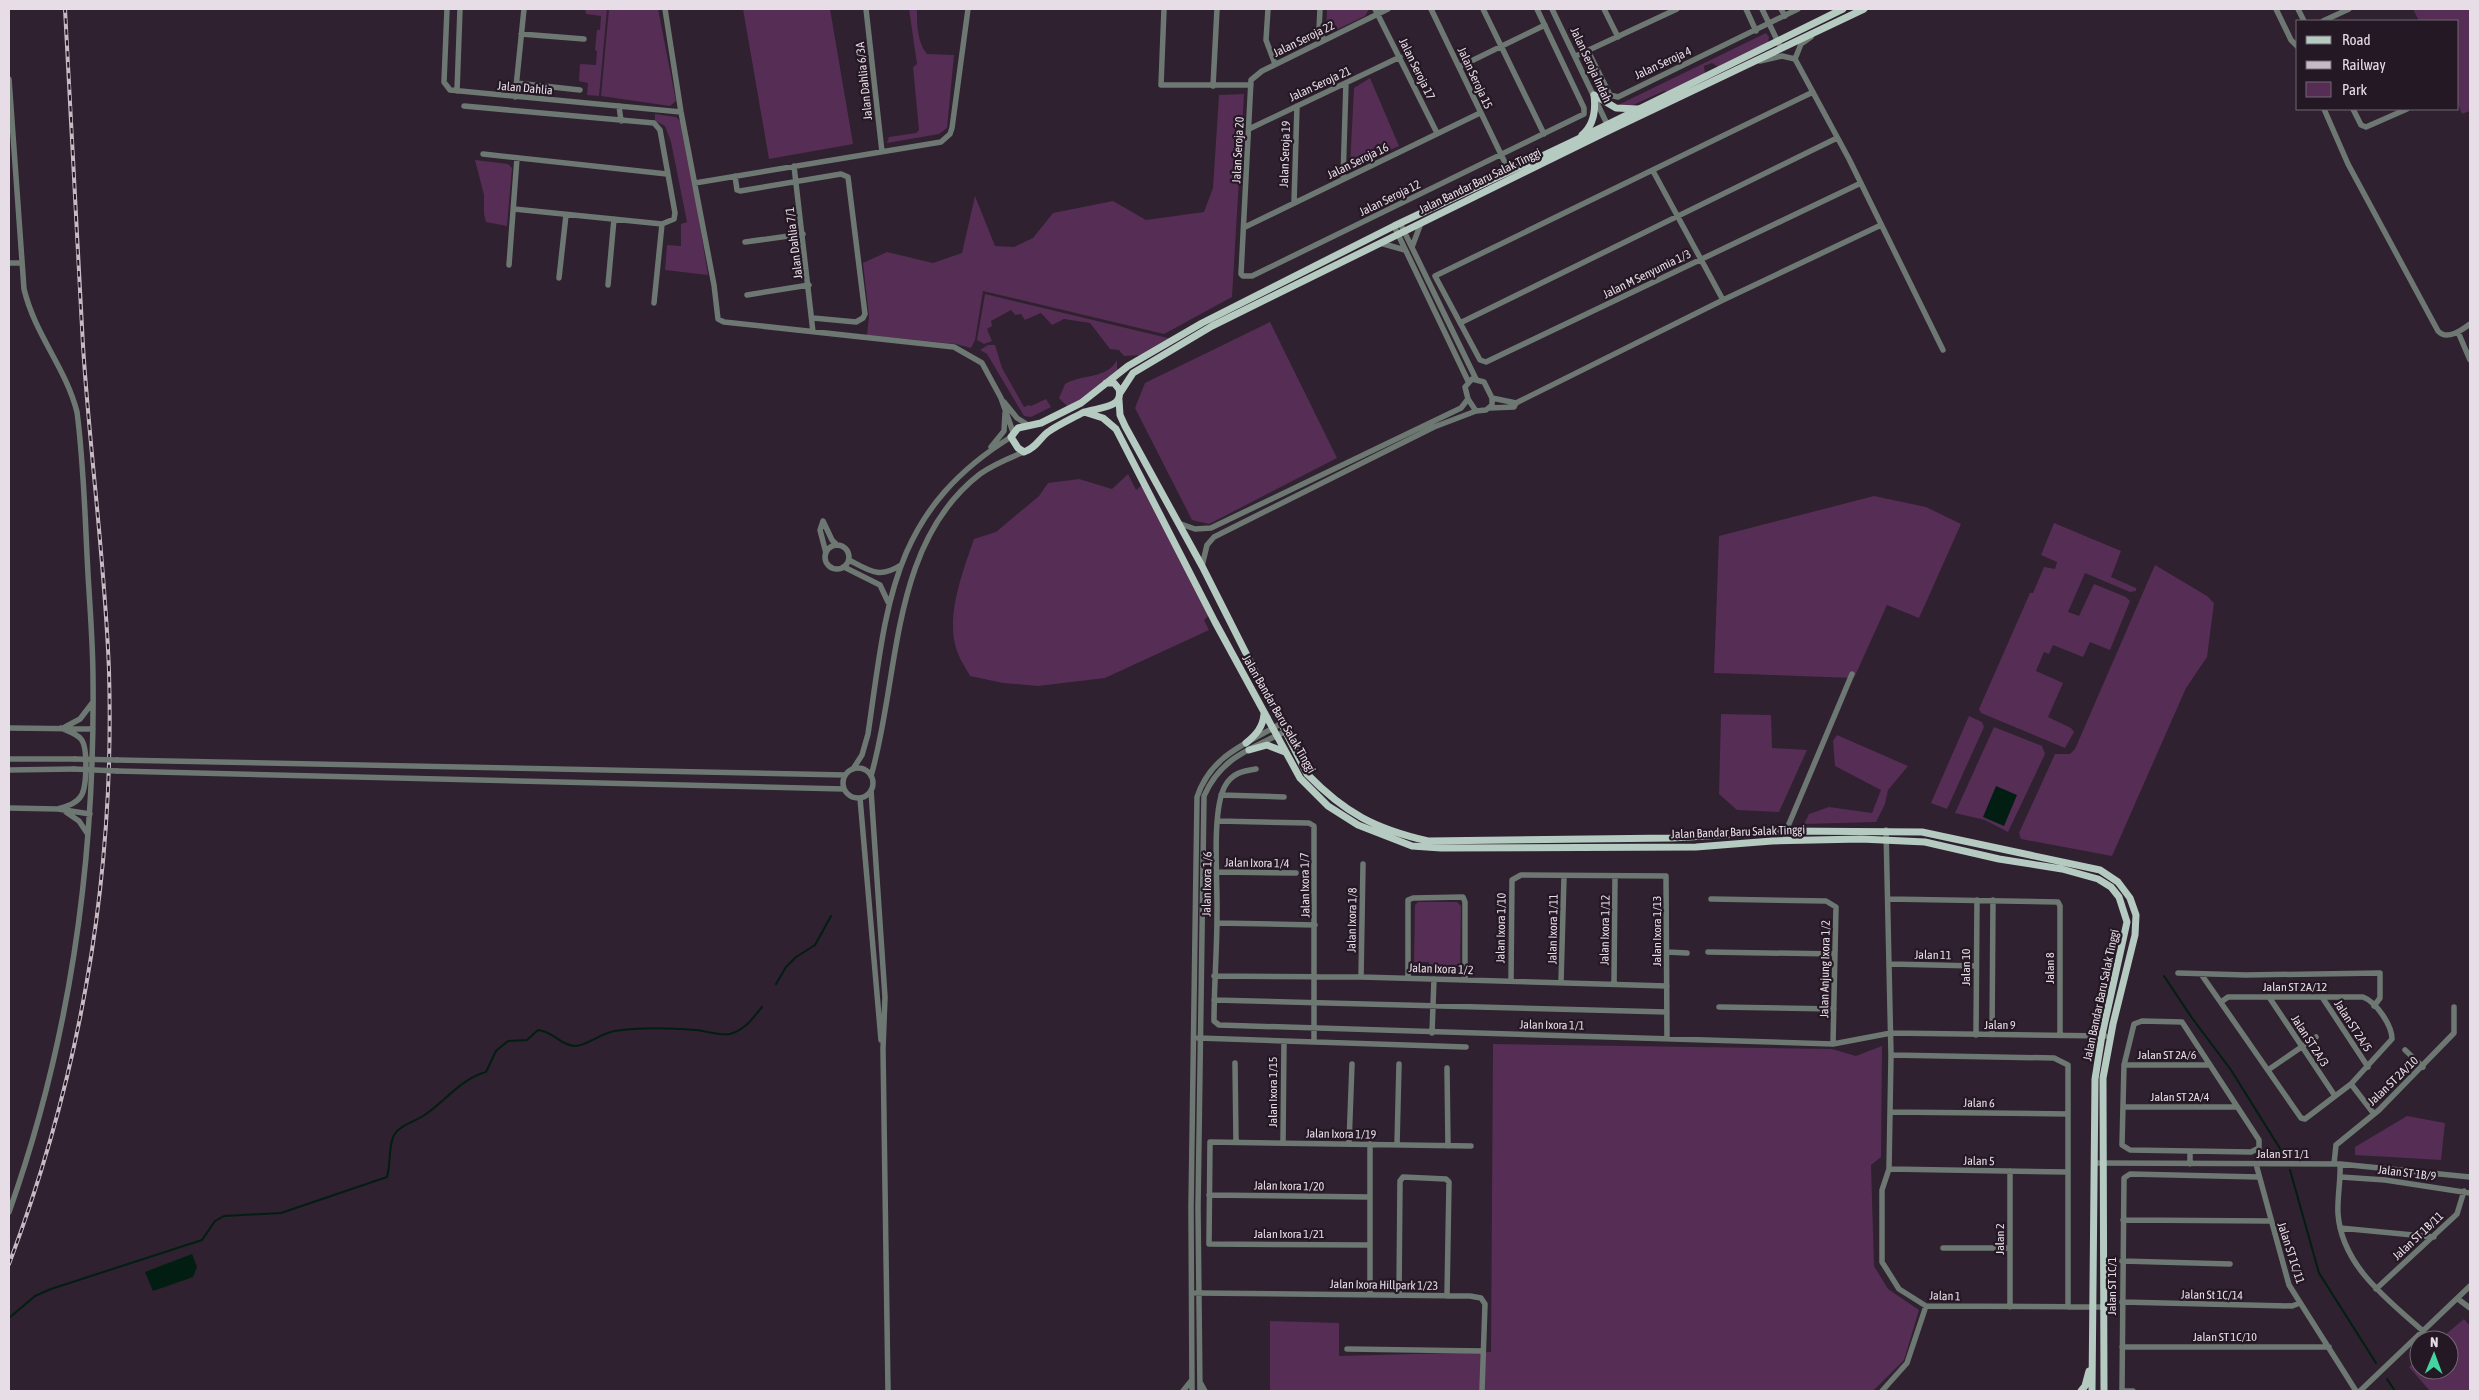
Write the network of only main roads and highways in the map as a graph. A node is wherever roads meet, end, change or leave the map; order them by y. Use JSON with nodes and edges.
{"nodes":[{"id":1,"x":1844,"y":9,"type":"edge"},
{"id":2,"x":1864,"y":9,"type":"edge"},
{"id":3,"x":1641,"y":108,"type":"junction"},
{"id":4,"x":1609,"y":127,"type":"junction"},
{"id":5,"x":1576,"y":140,"type":"junction"},
{"id":6,"x":1106,"y":383,"type":"junction"},
{"id":7,"x":1120,"y":396,"type":"junction"},
{"id":8,"x":1084,"y":412,"type":"junction"},
{"id":9,"x":1228,"y":616,"type":"junction"},
{"id":10,"x":1214,"y":622,"type":"junction"},
{"id":11,"x":1264,"y":714,"type":"junction"},
{"id":12,"x":1285,"y":752,"type":"junction"},
{"id":13,"x":2091,"y":1362,"type":"junction"},
{"id":14,"x":2081,"y":1391,"type":"edge"},
{"id":15,"x":2092,"y":1391,"type":"edge"},
{"id":16,"x":2104,"y":1391,"type":"edge"}],
"edges":[{"from":1,"to":3,"type":"main road","name":"Jalan Bandar Baru Salak Tinggi"},
{"from":2,"to":4,"type":"main road","name":"Jalan Bandar Baru Salak Tinggi"},
{"from":3,"to":4,"type":"main road","name":"Jalan Bandar Baru Salak Tinggi"},
{"from":3,"to":5,"type":"main road"},
{"from":4,"to":5,"type":"main road","name":"Jalan Bandar Baru Salak Tinggi"},
{"from":4,"to":7,"type":"main road","name":"Jalan Bandar Baru Salak Tinggi"},
{"from":5,"to":6,"type":"main road","name":"Jalan Bandar Baru Salak Tinggi"},
{"from":6,"to":7,"type":"main road"},
{"from":6,"to":8,"type":"main road","name":"Jalan Bandar Baru Salak Tinggi"},
{"from":7,"to":8,"type":"main road"},
{"from":7,"to":9,"type":"main road","name":"Jalan Bandar Baru Salak Tinggi"},
{"from":8,"to":10,"type":"main road","name":"Jalan Bandar Baru Salak Tinggi"},
{"from":9,"to":10,"type":"main road"},
{"from":9,"to":16,"type":"main road","name":"Jalan Bandar Baru Salak Tinggi"},
{"from":10,"to":11,"type":"main road","name":"Jalan Bandar Baru Salak Tinggi"},
{"from":11,"to":12,"type":"main road","name":"Jalan Bandar Baru Salak Tinggi"},
{"from":11,"to":12,"type":"main road"},
{"from":12,"to":13,"type":"main road","name":"Jalan Bandar Baru Salak Tinggi"},
{"from":13,"to":14,"type":"main road"},
{"from":13,"to":15,"type":"main road","name":"Jalan Bandar Baru Salak Tinggi"}]}
